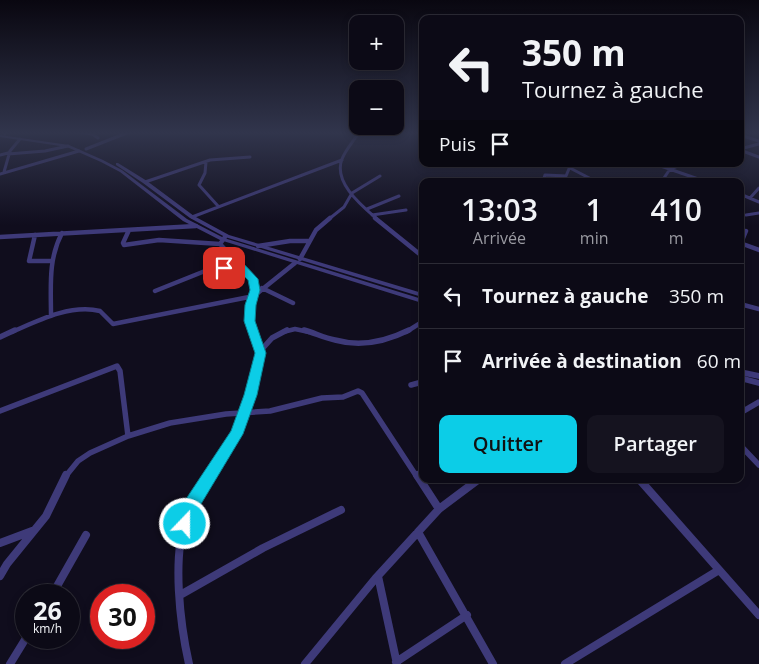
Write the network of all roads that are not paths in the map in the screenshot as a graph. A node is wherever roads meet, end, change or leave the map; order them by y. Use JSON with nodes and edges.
{"nodes":[{"id":1,"x":206,"y":162,"type":"edge"},
{"id":2,"x":37,"y":163,"type":"edge"},
{"id":3,"x":104,"y":163,"type":"edge"},
{"id":4,"x":115,"y":163,"type":"edge"},
{"id":5,"x":203,"y":163,"type":"edge"},
{"id":6,"x":334,"y":163,"type":"edge"},
{"id":7,"x":342,"y":163,"type":"edge"},
{"id":8,"x":570,"y":167,"type":"edge"},
{"id":9,"x":572,"y":167,"type":"edge"},
{"id":10,"x":664,"y":167,"type":"edge"},
{"id":11,"x":675,"y":167,"type":"edge"},
{"id":12,"x":670,"y":169,"type":"junction"},
{"id":13,"x":2,"y":173,"type":"edge"},
{"id":14,"x":380,"y":176,"type":"dead end"},
{"id":15,"x":544,"y":178,"type":"edge"},
{"id":16,"x":590,"y":178,"type":"edge"},
{"id":17,"x":664,"y":178,"type":"edge"},
{"id":18,"x":696,"y":178,"type":"edge"},
{"id":19,"x":145,"y":182,"type":"junction"},
{"id":20,"x":759,"y":188,"type":"edge"},
{"id":21,"x":352,"y":194,"type":"junction"},
{"id":22,"x":399,"y":196,"type":"dead end"},
{"id":23,"x":744,"y":196,"type":"edge"},
{"id":24,"x":750,"y":198,"type":"junction"},
{"id":25,"x":759,"y":202,"type":"edge"},
{"id":26,"x":218,"y":206,"type":"junction"},
{"id":27,"x":366,"y":209,"type":"junction"},
{"id":28,"x":406,"y":210,"type":"dead end"},
{"id":29,"x":759,"y":213,"type":"edge"},
{"id":30,"x":372,"y":214,"type":"junction"},
{"id":31,"x":746,"y":215,"type":"dead end"},
{"id":32,"x":192,"y":218,"type":"junction"},
{"id":33,"x":196,"y":226,"type":"junction"},
{"id":34,"x":130,"y":230,"type":"junction"},
{"id":35,"x":746,"y":231,"type":"dead end"},
{"id":36,"x":62,"y":233,"type":"junction"},
{"id":37,"x":35,"y":235,"type":"junction"},
{"id":38,"x":227,"y":236,"type":"junction"},
{"id":39,"x":744,"y":236,"type":"edge"},
{"id":40,"x":0,"y":237,"type":"edge"},
{"id":41,"x":308,"y":241,"type":"junction"},
{"id":42,"x":221,"y":242,"type":"junction"},
{"id":43,"x":744,"y":244,"type":"edge"},
{"id":44,"x":257,"y":246,"type":"junction"},
{"id":45,"x":759,"y":250,"type":"edge"},
{"id":46,"x":419,"y":253,"type":"edge"},
{"id":47,"x":52,"y":261,"type":"junction"},
{"id":48,"x":297,"y":261,"type":"junction"},
{"id":49,"x":239,"y":266,"type":"junction"},
{"id":50,"x":262,"y":288,"type":"junction"},
{"id":51,"x":155,"y":291,"type":"dead end"},
{"id":52,"x":419,"y":294,"type":"edge"},
{"id":53,"x":254,"y":296,"type":"junction"},
{"id":54,"x":419,"y":300,"type":"edge"},
{"id":55,"x":293,"y":303,"type":"dead end"},
{"id":56,"x":744,"y":305,"type":"edge"},
{"id":57,"x":759,"y":309,"type":"edge"},
{"id":58,"x":50,"y":316,"type":"junction"},
{"id":59,"x":419,"y":324,"type":"edge"},
{"id":60,"x":0,"y":337,"type":"edge"},
{"id":61,"x":260,"y":353,"type":"junction"},
{"id":62,"x":744,"y":373,"type":"edge"},
{"id":63,"x":759,"y":376,"type":"edge"},
{"id":64,"x":744,"y":379,"type":"edge"},
{"id":65,"x":419,"y":383,"type":"edge"},
{"id":66,"x":759,"y":383,"type":"edge"},
{"id":67,"x":412,"y":385,"type":"dead end"},
{"id":68,"x":759,"y":402,"type":"edge"},
{"id":69,"x":744,"y":411,"type":"edge"},
{"id":70,"x":0,"y":412,"type":"edge"},
{"id":71,"x":244,"y":414,"type":"junction"},
{"id":72,"x":128,"y":436,"type":"junction"},
{"id":73,"x":744,"y":449,"type":"edge"},
{"id":74,"x":759,"y":465,"type":"edge"},
{"id":75,"x":419,"y":479,"type":"edge"},
{"id":76,"x":422,"y":483,"type":"edge"},
{"id":77,"x":474,"y":483,"type":"edge"},
{"id":78,"x":642,"y":483,"type":"edge"},
{"id":79,"x":439,"y":509,"type":"junction"},
{"id":80,"x":341,"y":510,"type":"dead end"},
{"id":81,"x":35,"y":530,"type":"junction"},
{"id":82,"x":418,"y":532,"type":"junction"},
{"id":83,"x":86,"y":536,"type":"dead end"},
{"id":84,"x":0,"y":543,"type":"edge"},
{"id":85,"x":718,"y":570,"type":"junction"},
{"id":86,"x":0,"y":576,"type":"edge"},
{"id":87,"x":378,"y":576,"type":"junction"},
{"id":88,"x":58,"y":584,"type":"edge"},
{"id":89,"x":182,"y":594,"type":"junction"},
{"id":90,"x":467,"y":615,"type":"junction"},
{"id":91,"x":759,"y":615,"type":"edge"},
{"id":92,"x":19,"y":649,"type":"edge"},
{"id":93,"x":396,"y":663,"type":"edge"},
{"id":94,"x":10,"y":664,"type":"edge"},
{"id":95,"x":189,"y":664,"type":"edge"},
{"id":96,"x":305,"y":664,"type":"edge"},
{"id":97,"x":493,"y":664,"type":"edge"},
{"id":98,"x":565,"y":664,"type":"edge"}],
"edges":[{"from":1,"to":26,"type":"street"},
{"from":2,"to":13,"type":"street"},
{"from":3,"to":33,"type":"street"},
{"from":4,"to":19,"type":"street"},
{"from":5,"to":19,"type":"street"},
{"from":6,"to":26,"type":"street"},
{"from":7,"to":21,"type":"street"},
{"from":8,"to":15,"type":"street"},
{"from":9,"to":16,"type":"street"},
{"from":10,"to":12,"type":"street"},
{"from":11,"to":12,"type":"street"},
{"from":12,"to":17,"type":"street"},
{"from":12,"to":18,"type":"street"},
{"from":14,"to":21,"type":"street"},
{"from":19,"to":32,"type":"street"},
{"from":20,"to":24,"type":"street"},
{"from":21,"to":27,"type":"street"},
{"from":21,"to":41,"type":"street"},
{"from":22,"to":27,"type":"street"},
{"from":23,"to":24,"type":"street"},
{"from":24,"to":25,"type":"street"},
{"from":26,"to":32,"type":"street"},
{"from":27,"to":30,"type":"street"},
{"from":28,"to":30,"type":"street"},
{"from":29,"to":31,"type":"street"},
{"from":30,"to":46,"type":"street"},
{"from":32,"to":38,"type":"street"},
{"from":33,"to":34,"type":"street"},
{"from":33,"to":42,"type":"street"},
{"from":34,"to":36,"type":"street"},
{"from":34,"to":42,"type":"street"},
{"from":35,"to":39,"type":"street"},
{"from":36,"to":37,"type":"street"},
{"from":36,"to":47,"type":"street"},
{"from":37,"to":40,"type":"street"},
{"from":37,"to":47,"type":"street"},
{"from":38,"to":42,"type":"street"},
{"from":38,"to":44,"type":"street"},
{"from":41,"to":44,"type":"street"},
{"from":41,"to":48,"type":"street"},
{"from":42,"to":48,"type":"street"},
{"from":42,"to":49,"type":"street"},
{"from":43,"to":45,"type":"street"},
{"from":44,"to":48,"type":"street"},
{"from":47,"to":58,"type":"street"},
{"from":48,"to":50,"type":"street"},
{"from":48,"to":52,"type":"street"},
{"from":48,"to":54,"type":"street"},
{"from":49,"to":51,"type":"street"},
{"from":49,"to":53,"type":"street"},
{"from":50,"to":53,"type":"street"},
{"from":50,"to":55,"type":"street"},
{"from":53,"to":58,"type":"street"},
{"from":53,"to":61,"type":"street"},
{"from":56,"to":57,"type":"street"},
{"from":58,"to":60,"type":"street"},
{"from":59,"to":61,"type":"street"},
{"from":61,"to":71,"type":"street"},
{"from":62,"to":63,"type":"street"},
{"from":64,"to":66,"type":"street"},
{"from":65,"to":67,"type":"street"},
{"from":68,"to":69,"type":"street"},
{"from":70,"to":72,"type":"street"},
{"from":71,"to":72,"type":"street"},
{"from":71,"to":75,"type":"street"},
{"from":71,"to":89,"type":"street"},
{"from":72,"to":81,"type":"street"},
{"from":73,"to":74,"type":"street"},
{"from":76,"to":79,"type":"street"},
{"from":77,"to":79,"type":"street"},
{"from":78,"to":85,"type":"street"},
{"from":79,"to":82,"type":"street"},
{"from":80,"to":89,"type":"street"},
{"from":81,"to":84,"type":"street"},
{"from":81,"to":86,"type":"street"},
{"from":82,"to":87,"type":"street"},
{"from":82,"to":90,"type":"street"},
{"from":83,"to":88,"type":"street"},
{"from":85,"to":91,"type":"street"},
{"from":85,"to":98,"type":"street"},
{"from":87,"to":93,"type":"street"},
{"from":87,"to":96,"type":"street"},
{"from":89,"to":95,"type":"street"},
{"from":90,"to":93,"type":"street"},
{"from":90,"to":97,"type":"street"},
{"from":92,"to":94,"type":"street"}]}
